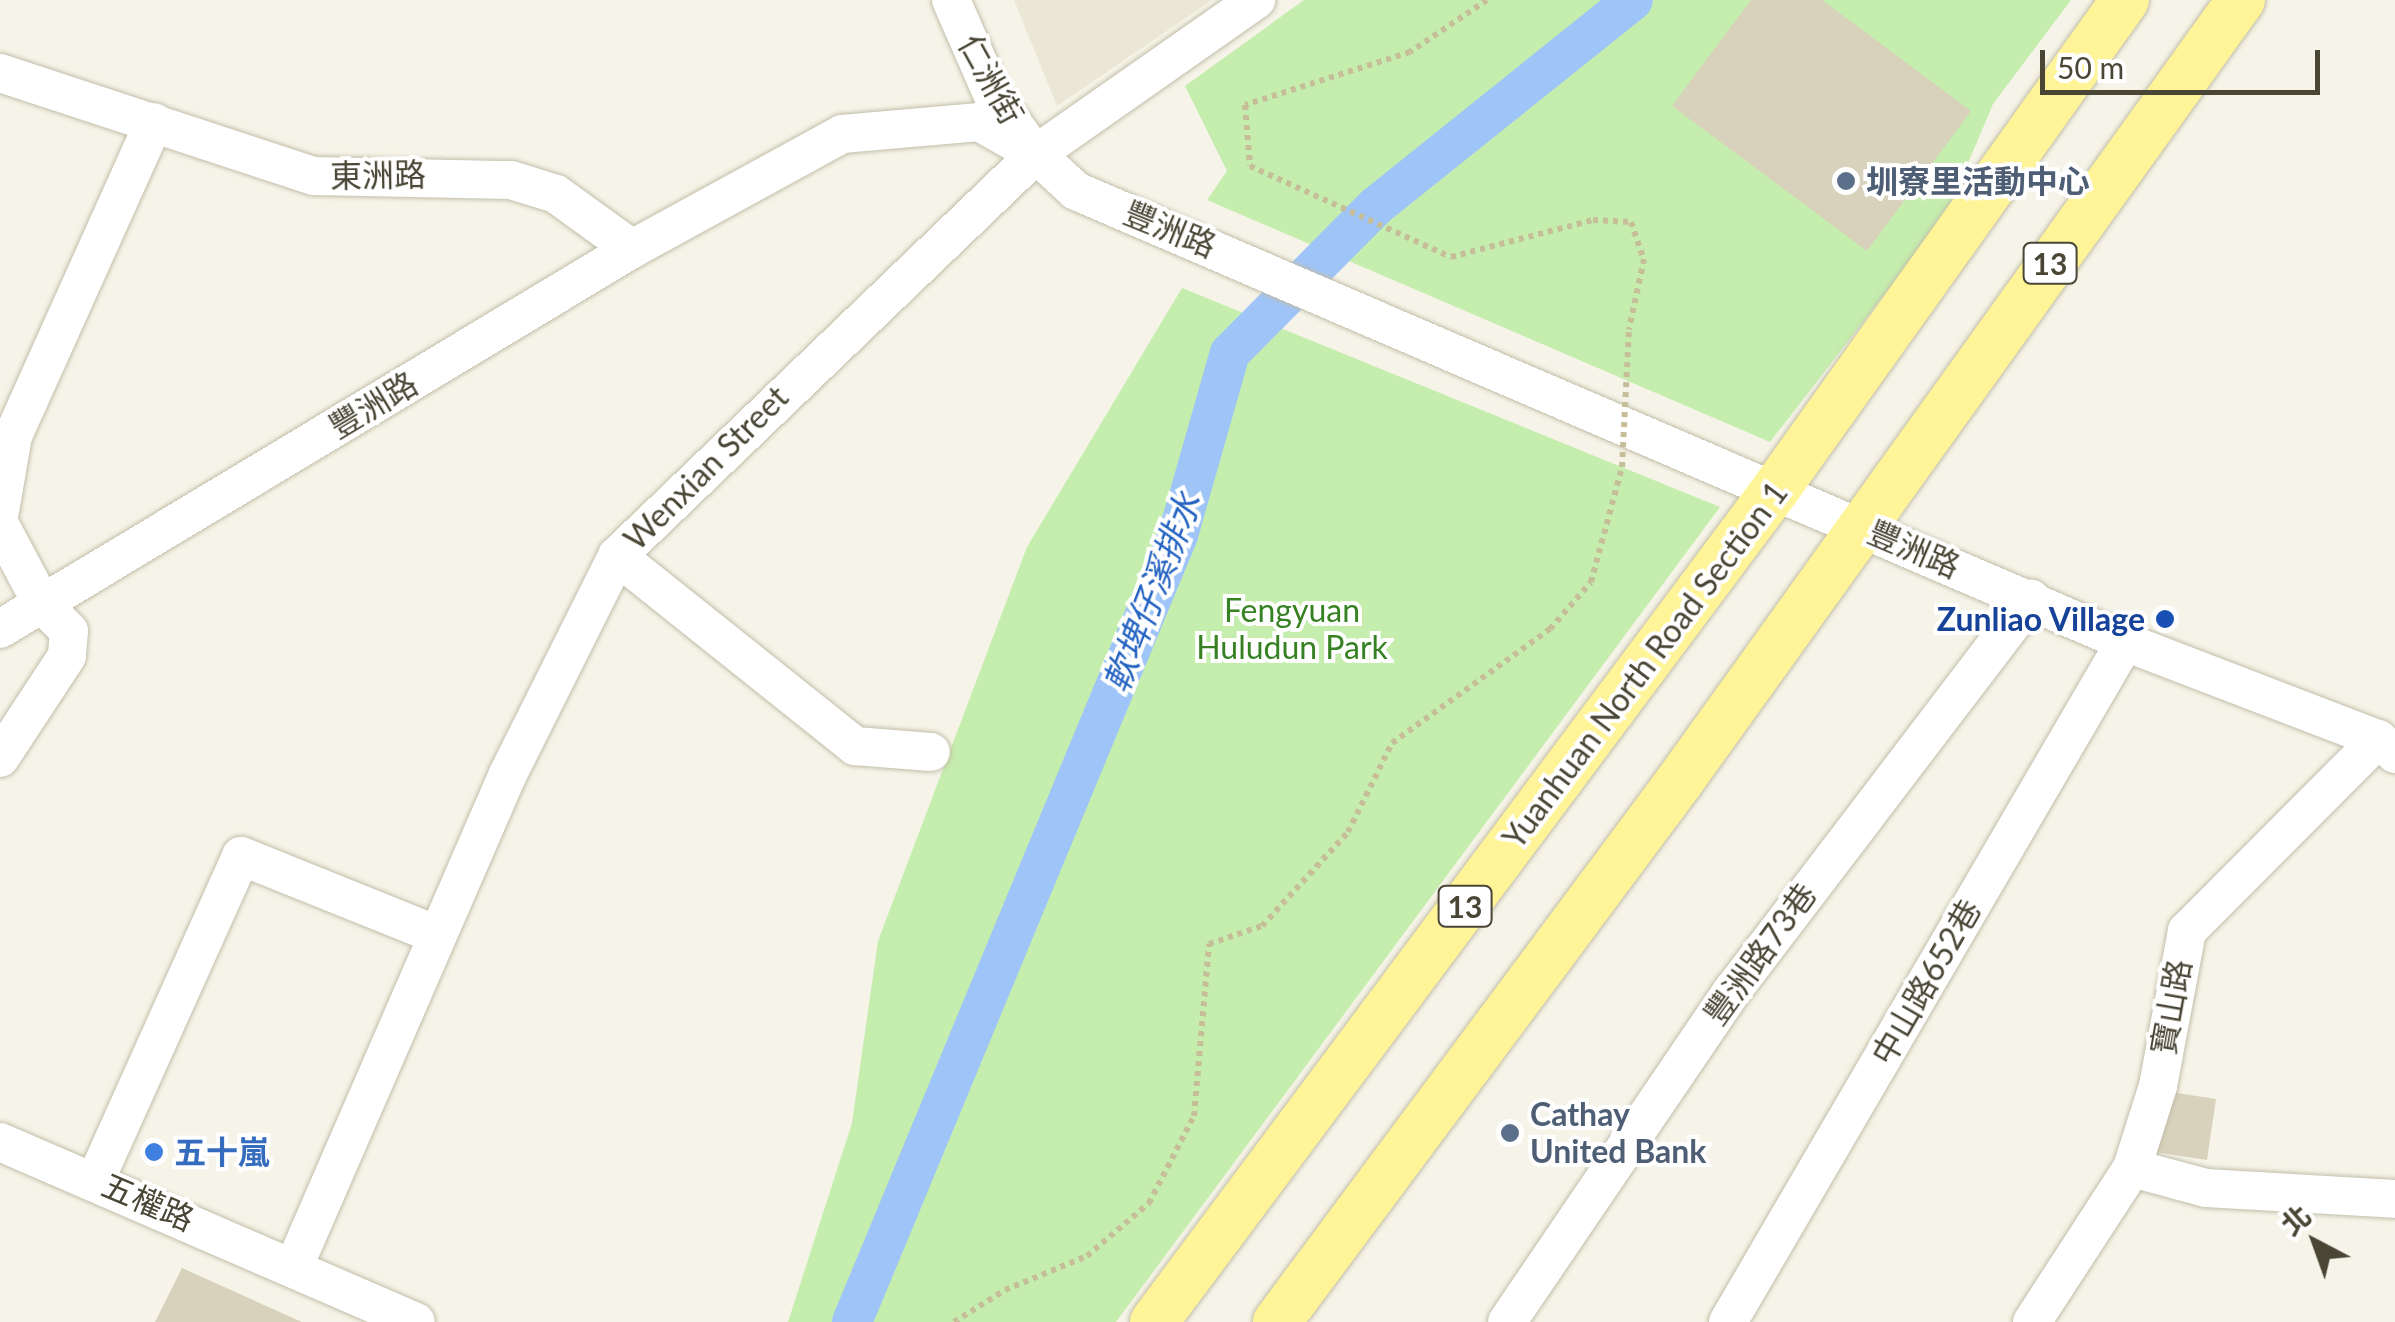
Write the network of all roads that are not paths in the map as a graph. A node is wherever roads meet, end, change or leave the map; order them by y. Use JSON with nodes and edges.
{"nodes":[{"id":1,"x":952,"y":0,"type":"edge"},
{"id":2,"x":1256,"y":0,"type":"edge"},
{"id":3,"x":2125,"y":0,"type":"edge"},
{"id":4,"x":2241,"y":0,"type":"edge"},
{"id":5,"x":0,"y":73,"type":"edge"},
{"id":6,"x":154,"y":122,"type":"junction"},
{"id":7,"x":1036,"y":154,"type":"junction"},
{"id":8,"x":632,"y":249,"type":"junction"},
{"id":9,"x":1775,"y":490,"type":"junction"},
{"id":10,"x":0,"y":511,"type":"edge"},
{"id":11,"x":0,"y":525,"type":"edge"},
{"id":12,"x":1859,"y":526,"type":"junction"},
{"id":13,"x":617,"y":556,"type":"junction"},
{"id":14,"x":2031,"y":599,"type":"junction"},
{"id":15,"x":42,"y":604,"type":"junction"},
{"id":16,"x":0,"y":629,"type":"edge"},
{"id":17,"x":2124,"y":642,"type":"junction"},
{"id":18,"x":2387,"y":746,"type":"edge"},
{"id":19,"x":932,"y":752,"type":"dead end"},
{"id":20,"x":0,"y":758,"type":"edge"},
{"id":21,"x":438,"y":935,"type":"junction"},
{"id":22,"x":0,"y":1142,"type":"edge"},
{"id":23,"x":2132,"y":1168,"type":"junction"},
{"id":24,"x":96,"y":1179,"type":"junction"},
{"id":25,"x":2395,"y":1199,"type":"edge"},
{"id":26,"x":296,"y":1264,"type":"junction"},
{"id":27,"x":416,"y":1322,"type":"edge"},
{"id":28,"x":1154,"y":1322,"type":"edge"},
{"id":29,"x":1277,"y":1322,"type":"edge"},
{"id":30,"x":1507,"y":1322,"type":"edge"},
{"id":31,"x":1728,"y":1322,"type":"edge"},
{"id":32,"x":2032,"y":1322,"type":"edge"}],
"edges":[{"from":1,"to":7,"type":"street","name":"仁洲街"},
{"from":2,"to":7,"type":"street","name":"Wenxian Street"},
{"from":3,"to":9,"type":"main road","name":"Yuanhuan North Road Section 1","number":"13"},
{"from":4,"to":12,"type":"main road","number":"13"},
{"from":5,"to":6,"type":"street","name":"東洲路"},
{"from":6,"to":8,"type":"street","name":"東洲路"},
{"from":6,"to":10,"type":"street"},
{"from":7,"to":8,"type":"street","name":"豐洲路"},
{"from":7,"to":9,"type":"street","name":"豐洲路"},
{"from":7,"to":13,"type":"street","name":"Wenxian Street"},
{"from":8,"to":15,"type":"street","name":"豐洲路"},
{"from":9,"to":12,"type":"street","name":"豐洲路"},
{"from":9,"to":28,"type":"main road","name":"Yuanhuan North Road Section 1","number":"13"},
{"from":11,"to":15,"type":"street"},
{"from":12,"to":14,"type":"street","name":"豐洲路"},
{"from":12,"to":29,"type":"main road","number":"13"},
{"from":13,"to":19,"type":"street"},
{"from":13,"to":21,"type":"street","name":"Wenxian Street"},
{"from":14,"to":17,"type":"street","name":"豐洲路"},
{"from":14,"to":30,"type":"street","name":"豐洲路73巷"},
{"from":15,"to":16,"type":"street","name":"豐洲路"},
{"from":15,"to":20,"type":"street"},
{"from":17,"to":18,"type":"street","name":"豐洲路"},
{"from":17,"to":31,"type":"street","name":"中山路652巷"},
{"from":18,"to":23,"type":"street","name":"寶山路"},
{"from":21,"to":24,"type":"street"},
{"from":21,"to":26,"type":"street","name":"Wenxian Street"},
{"from":22,"to":24,"type":"street","name":"五權路"},
{"from":23,"to":25,"type":"street"},
{"from":23,"to":32,"type":"street","name":"寶山路"},
{"from":24,"to":26,"type":"street","name":"五權路"},
{"from":26,"to":27,"type":"street","name":"五權路"}]}
